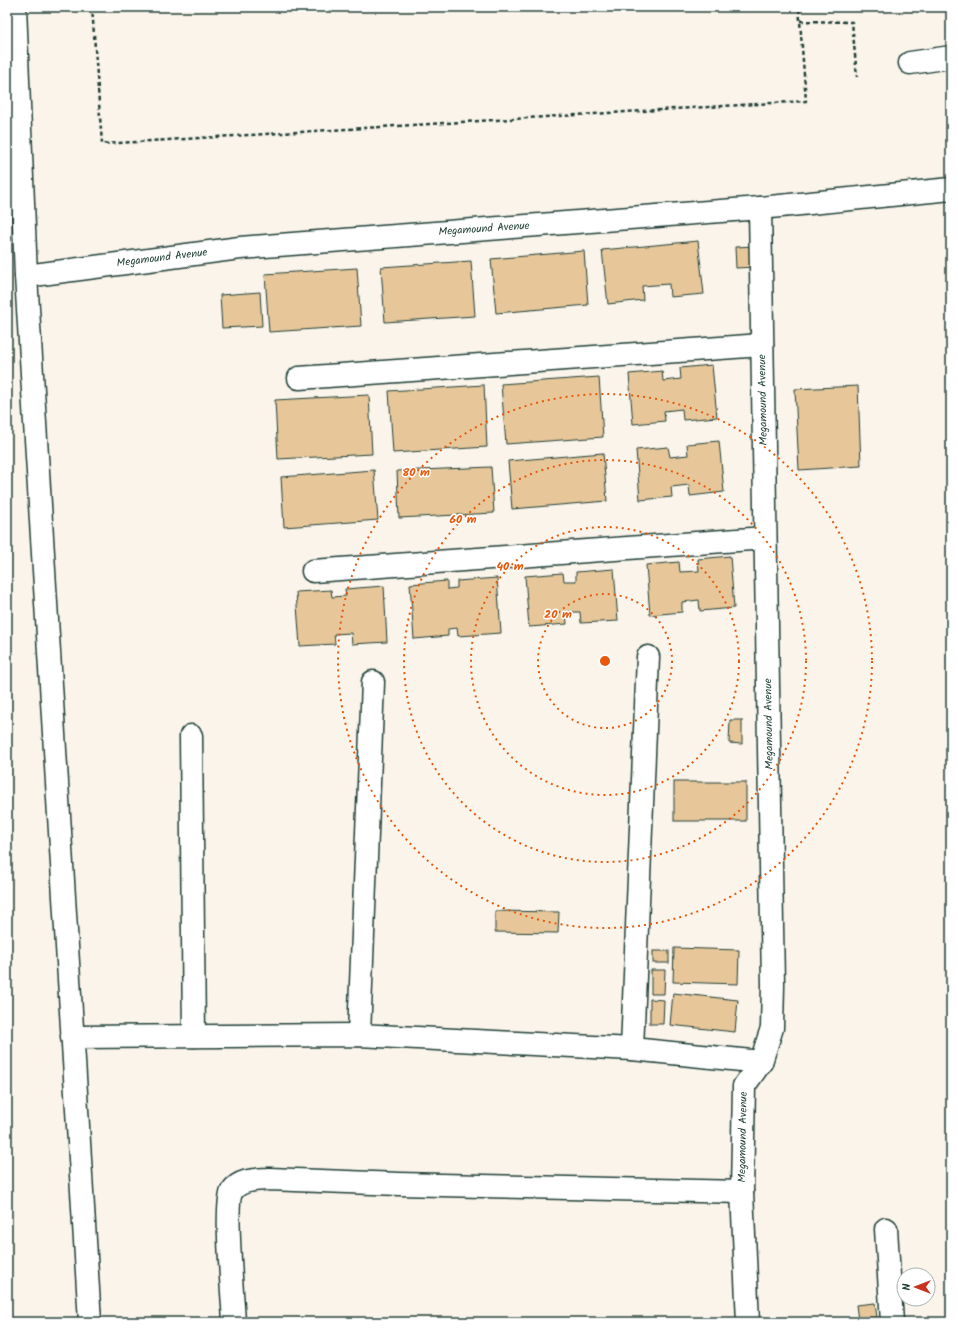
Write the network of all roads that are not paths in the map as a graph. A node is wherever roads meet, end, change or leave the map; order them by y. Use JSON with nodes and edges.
{"nodes":[{"id":1,"x":15,"y":7,"type":"edge"},
{"id":2,"x":951,"y":57,"type":"edge"},
{"id":3,"x":910,"y":63,"type":"dead end"},
{"id":4,"x":951,"y":189,"type":"edge"},
{"id":5,"x":760,"y":208,"type":"junction"},
{"id":6,"x":26,"y":276,"type":"junction"},
{"id":7,"x":762,"y":345,"type":"junction"},
{"id":8,"x":299,"y":378,"type":"dead end"},
{"id":9,"x":765,"y":538,"type":"junction"},
{"id":10,"x":313,"y":571,"type":"dead end"},
{"id":11,"x":648,"y":657,"type":"dead end"},
{"id":12,"x":373,"y":682,"type":"dead end"},
{"id":13,"x":192,"y":736,"type":"dead end"},
{"id":14,"x":359,"y":1035,"type":"junction"},
{"id":15,"x":72,"y":1036,"type":"junction"},
{"id":16,"x":194,"y":1036,"type":"junction"},
{"id":17,"x":632,"y":1050,"type":"junction"},
{"id":18,"x":761,"y":1062,"type":"junction"},
{"id":19,"x":742,"y":1192,"type":"junction"},
{"id":20,"x":886,"y":1229,"type":"dead end"},
{"id":21,"x":90,"y":1322,"type":"edge"},
{"id":22,"x":234,"y":1322,"type":"edge"},
{"id":23,"x":748,"y":1322,"type":"edge"},
{"id":24,"x":892,"y":1322,"type":"edge"}],
"edges":[{"from":1,"to":6,"type":"street"},
{"from":2,"to":3,"type":"street"},
{"from":4,"to":5,"type":"street"},
{"from":5,"to":6,"type":"street","name":"Megamound Avenue"},
{"from":5,"to":7,"type":"street","name":"Megamound Avenue"},
{"from":6,"to":15,"type":"street"},
{"from":7,"to":8,"type":"street"},
{"from":7,"to":9,"type":"street","name":"Megamound Avenue"},
{"from":9,"to":10,"type":"street"},
{"from":9,"to":18,"type":"street","name":"Megamound Avenue"},
{"from":11,"to":17,"type":"street"},
{"from":12,"to":14,"type":"street"},
{"from":13,"to":16,"type":"street"},
{"from":14,"to":16,"type":"street"},
{"from":14,"to":17,"type":"street"},
{"from":15,"to":16,"type":"street"},
{"from":15,"to":21,"type":"street"},
{"from":17,"to":18,"type":"street"},
{"from":18,"to":19,"type":"street","name":"Megamound Avenue"},
{"from":19,"to":22,"type":"street"},
{"from":19,"to":23,"type":"street","name":"Megamound Avenue"},
{"from":20,"to":24,"type":"street"}]}
